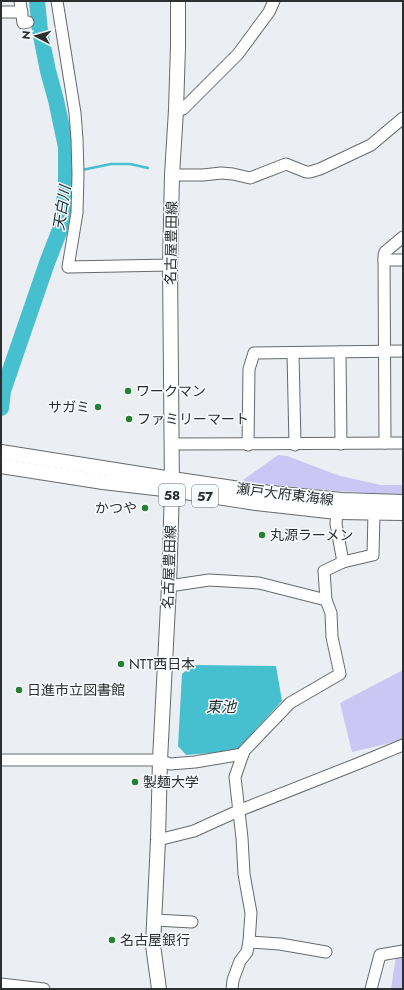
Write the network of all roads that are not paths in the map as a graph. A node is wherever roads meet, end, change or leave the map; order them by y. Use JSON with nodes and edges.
{"nodes":[{"id":1,"x":57,"y":1,"type":"edge"},
{"id":2,"x":178,"y":1,"type":"edge"},
{"id":3,"x":274,"y":1,"type":"edge"},
{"id":4,"x":21,"y":6,"type":"edge"},
{"id":5,"x":1,"y":12,"type":"edge"},
{"id":6,"x":28,"y":22,"type":"dead end"},
{"id":7,"x":176,"y":110,"type":"junction"},
{"id":8,"x":403,"y":118,"type":"edge"},
{"id":9,"x":172,"y":175,"type":"junction"},
{"id":10,"x":403,"y":236,"type":"edge"},
{"id":11,"x":384,"y":260,"type":"junction"},
{"id":12,"x":403,"y":260,"type":"edge"},
{"id":13,"x":170,"y":266,"type":"junction"},
{"id":14,"x":384,"y":351,"type":"junction"},
{"id":15,"x":403,"y":351,"type":"edge"},
{"id":16,"x":340,"y":352,"type":"junction"},
{"id":17,"x":293,"y":353,"type":"junction"},
{"id":18,"x":385,"y":443,"type":"junction"},
{"id":19,"x":403,"y":443,"type":"edge"},
{"id":20,"x":172,"y":444,"type":"junction"},
{"id":21,"x":295,"y":444,"type":"junction"},
{"id":22,"x":341,"y":444,"type":"junction"},
{"id":23,"x":248,"y":445,"type":"junction"},
{"id":24,"x":5,"y":460,"type":"edge"},
{"id":25,"x":172,"y":485,"type":"junction"},
{"id":26,"x":403,"y":502,"type":"edge"},
{"id":27,"x":337,"y":512,"type":"junction"},
{"id":28,"x":374,"y":513,"type":"junction"},
{"id":29,"x":403,"y":513,"type":"edge"},
{"id":30,"x":343,"y":562,"type":"junction"},
{"id":31,"x":168,"y":586,"type":"junction"},
{"id":32,"x":326,"y":600,"type":"junction"},
{"id":33,"x":403,"y":745,"type":"edge"},
{"id":34,"x":243,"y":754,"type":"junction"},
{"id":35,"x":1,"y":760,"type":"edge"},
{"id":36,"x":160,"y":760,"type":"junction"},
{"id":37,"x":238,"y":811,"type":"junction"},
{"id":38,"x":158,"y":840,"type":"junction"},
{"id":39,"x":154,"y":920,"type":"junction"},
{"id":40,"x":192,"y":922,"type":"dead end"},
{"id":41,"x":249,"y":942,"type":"junction"},
{"id":42,"x":403,"y":951,"type":"edge"},
{"id":43,"x":326,"y":952,"type":"dead end"},
{"id":44,"x":1,"y":984,"type":"edge"},
{"id":45,"x":14,"y":987,"type":"edge"},
{"id":46,"x":44,"y":989,"type":"edge"},
{"id":47,"x":159,"y":989,"type":"edge"},
{"id":48,"x":232,"y":989,"type":"edge"},
{"id":49,"x":371,"y":989,"type":"edge"}],
"edges":[{"from":1,"to":13,"type":"street"},
{"from":2,"to":7,"type":"main road","name":"名古屋豊田線","number":"58"},
{"from":3,"to":7,"type":"street"},
{"from":4,"to":5,"type":"street"},
{"from":4,"to":6,"type":"street"},
{"from":7,"to":9,"type":"main road","name":"名古屋豊田線","number":"58"},
{"from":8,"to":9,"type":"street"},
{"from":9,"to":13,"type":"main road","name":"名古屋豊田線","number":"58"},
{"from":10,"to":11,"type":"street"},
{"from":11,"to":12,"type":"street"},
{"from":11,"to":14,"type":"street"},
{"from":13,"to":20,"type":"main road","name":"名古屋豊田線","number":"58"},
{"from":14,"to":15,"type":"street"},
{"from":14,"to":16,"type":"street"},
{"from":14,"to":18,"type":"street"},
{"from":16,"to":17,"type":"street"},
{"from":16,"to":22,"type":"street"},
{"from":17,"to":21,"type":"street"},
{"from":17,"to":23,"type":"street"},
{"from":18,"to":19,"type":"street"},
{"from":18,"to":22,"type":"street"},
{"from":20,"to":23,"type":"street"},
{"from":20,"to":25,"type":"main road","name":"名古屋豊田線","number":"58"},
{"from":21,"to":22,"type":"street"},
{"from":21,"to":23,"type":"street"},
{"from":24,"to":25,"type":"main road","name":"瀬戸大府東海線","number":"57"},
{"from":25,"to":26,"type":"main road","name":"瀬戸大府東海線","number":"57"},
{"from":25,"to":27,"type":"main road","name":"瀬戸大府東海線","number":"57"},
{"from":25,"to":31,"type":"main road","name":"名古屋豊田線","number":"58"},
{"from":27,"to":28,"type":"main road","name":"瀬戸大府東海線","number":"57"},
{"from":27,"to":30,"type":"street"},
{"from":28,"to":29,"type":"main road","name":"瀬戸大府東海線","number":"57"},
{"from":28,"to":30,"type":"street"},
{"from":30,"to":32,"type":"street"},
{"from":31,"to":32,"type":"street"},
{"from":31,"to":36,"type":"main road","name":"名古屋豊田線","number":"58"},
{"from":32,"to":34,"type":"street"},
{"from":33,"to":37,"type":"street"},
{"from":34,"to":36,"type":"street"},
{"from":34,"to":37,"type":"street"},
{"from":35,"to":36,"type":"street"},
{"from":36,"to":38,"type":"main road","name":"名古屋豊田線","number":"58"},
{"from":37,"to":38,"type":"street"},
{"from":37,"to":41,"type":"street"},
{"from":38,"to":39,"type":"main road","name":"名古屋豊田線","number":"58"},
{"from":39,"to":40,"type":"street"},
{"from":39,"to":47,"type":"main road","name":"名古屋豊田線","number":"58"},
{"from":41,"to":43,"type":"street"},
{"from":41,"to":48,"type":"street"},
{"from":42,"to":49,"type":"street"},
{"from":44,"to":45,"type":"street"},
{"from":45,"to":46,"type":"street"}]}
